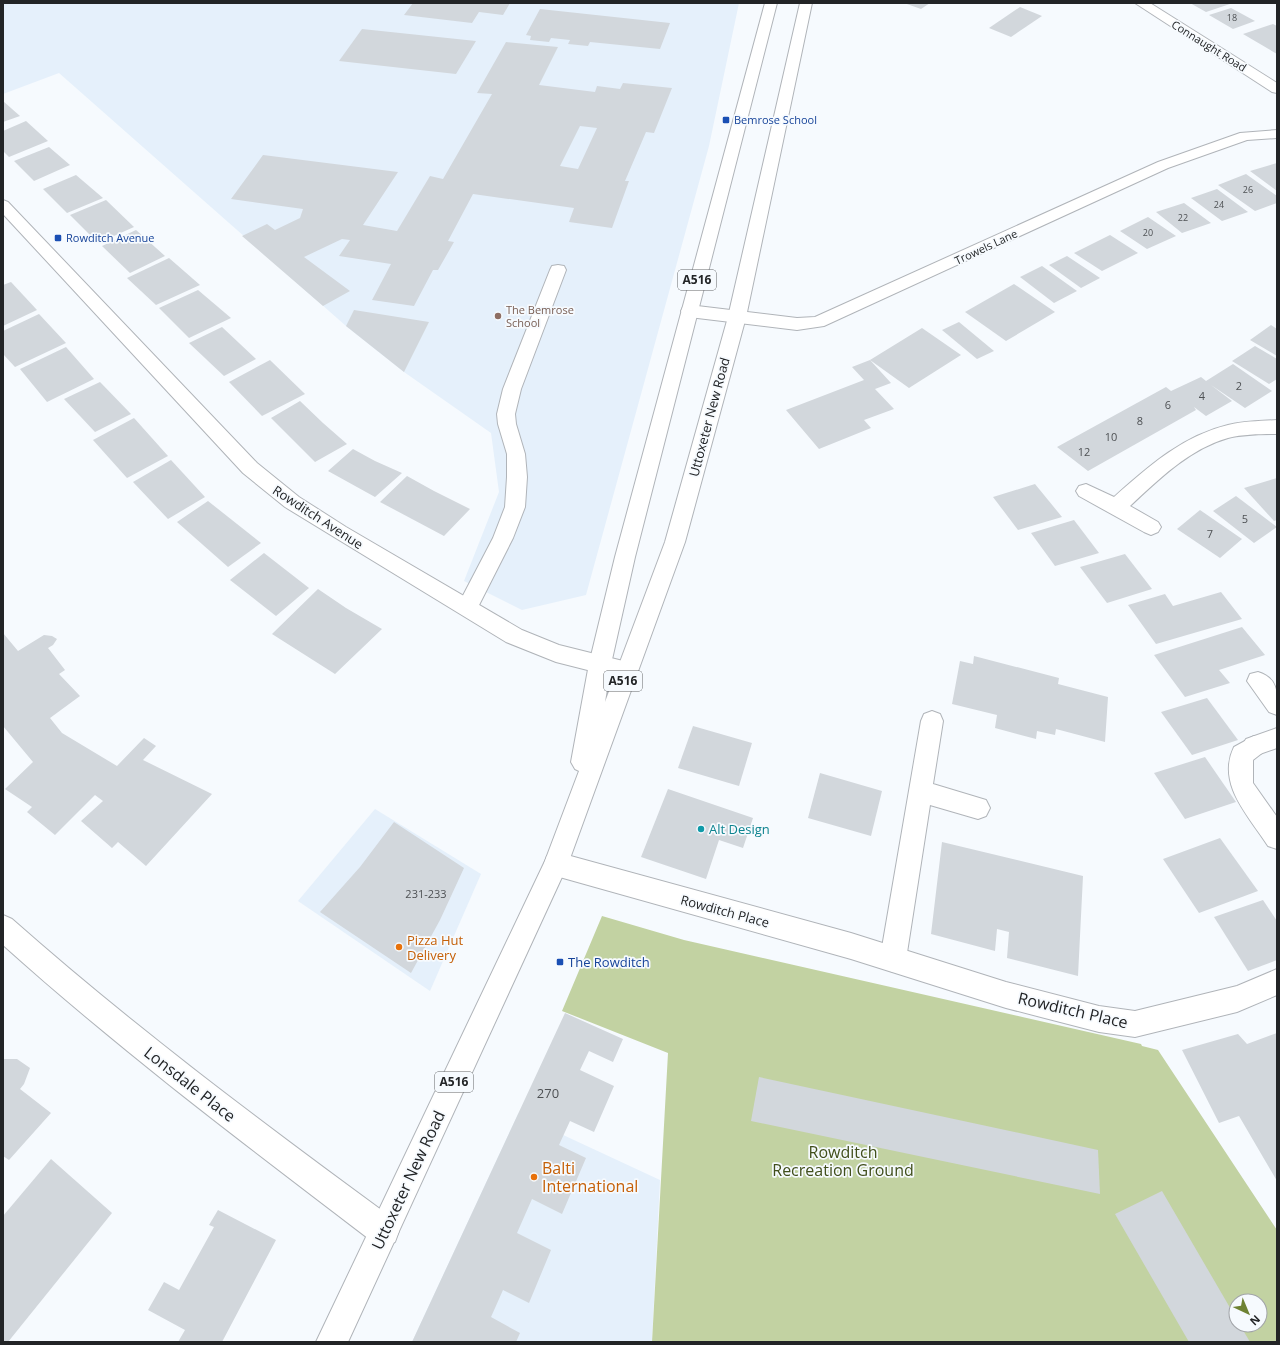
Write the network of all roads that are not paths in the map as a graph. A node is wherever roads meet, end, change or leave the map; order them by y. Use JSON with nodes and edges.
{"nodes":[{"id":1,"x":771,"y":3,"type":"edge"},
{"id":2,"x":806,"y":3,"type":"edge"},
{"id":3,"x":1141,"y":3,"type":"edge"},
{"id":4,"x":1277,"y":89,"type":"edge"},
{"id":5,"x":1277,"y":134,"type":"edge"},
{"id":6,"x":3,"y":206,"type":"edge"},
{"id":7,"x":558,"y":270,"type":"dead end"},
{"id":8,"x":689,"y":311,"type":"junction"},
{"id":9,"x":737,"y":317,"type":"junction"},
{"id":10,"x":1277,"y":427,"type":"edge"},
{"id":11,"x":1086,"y":491,"type":"dead end"},
{"id":12,"x":1116,"y":508,"type":"junction"},
{"id":13,"x":1151,"y":527,"type":"dead end"},
{"id":14,"x":468,"y":607,"type":"junction"},
{"id":15,"x":600,"y":664,"type":"junction"},
{"id":16,"x":627,"y":671,"type":"junction"},
{"id":17,"x":1258,"y":681,"type":"dead end"},
{"id":18,"x":1277,"y":705,"type":"edge"},
{"id":19,"x":932,"y":721,"type":"dead end"},
{"id":20,"x":1277,"y":738,"type":"edge"},
{"id":21,"x":921,"y":791,"type":"junction"},
{"id":22,"x":978,"y":808,"type":"dead end"},
{"id":23,"x":572,"y":820,"type":"junction"},
{"id":24,"x":1277,"y":838,"type":"edge"},
{"id":25,"x":556,"y":864,"type":"junction"},
{"id":26,"x":3,"y":928,"type":"edge"},
{"id":27,"x":893,"y":959,"type":"junction"},
{"id":28,"x":1277,"y":982,"type":"edge"},
{"id":29,"x":384,"y":1231,"type":"junction"},
{"id":30,"x":332,"y":1342,"type":"edge"}],
"edges":[{"from":1,"to":8,"type":"street","name":"Uttoxeter New Road","number":"A516"},
{"from":2,"to":9,"type":"street","name":"Uttoxeter New Road","number":"A516"},
{"from":3,"to":4,"type":"street","name":"Connaught Road"},
{"from":5,"to":9,"type":"street","name":"Trowels Lane"},
{"from":6,"to":14,"type":"street","name":"Rowditch Avenue"},
{"from":7,"to":14,"type":"street"},
{"from":8,"to":9,"type":"street","name":"Trowels Lane"},
{"from":8,"to":15,"type":"street","name":"Uttoxeter New Road","number":"A516"},
{"from":9,"to":16,"type":"street","name":"Uttoxeter New Road","number":"A516"},
{"from":10,"to":12,"type":"street"},
{"from":11,"to":12,"type":"street"},
{"from":12,"to":13,"type":"street"},
{"from":14,"to":15,"type":"street","name":"Rowditch Avenue"},
{"from":15,"to":16,"type":"street","name":"Rowditch Avenue"},
{"from":15,"to":23,"type":"street","name":"Uttoxeter New Road","number":"A516"},
{"from":16,"to":23,"type":"street","name":"Uttoxeter New Road","number":"A516"},
{"from":17,"to":18,"type":"street"},
{"from":19,"to":21,"type":"street"},
{"from":20,"to":24,"type":"street"},
{"from":21,"to":22,"type":"street"},
{"from":21,"to":27,"type":"street"},
{"from":23,"to":25,"type":"street","name":"Uttoxeter New Road","number":"A516"},
{"from":25,"to":27,"type":"street","name":"Rowditch Place"},
{"from":25,"to":29,"type":"street","name":"Uttoxeter New Road","number":"A516"},
{"from":26,"to":29,"type":"street","name":"Lonsdale Place"},
{"from":27,"to":28,"type":"street","name":"Rowditch Place"},
{"from":29,"to":30,"type":"street","name":"Uttoxeter New Road","number":"A516"}]}
